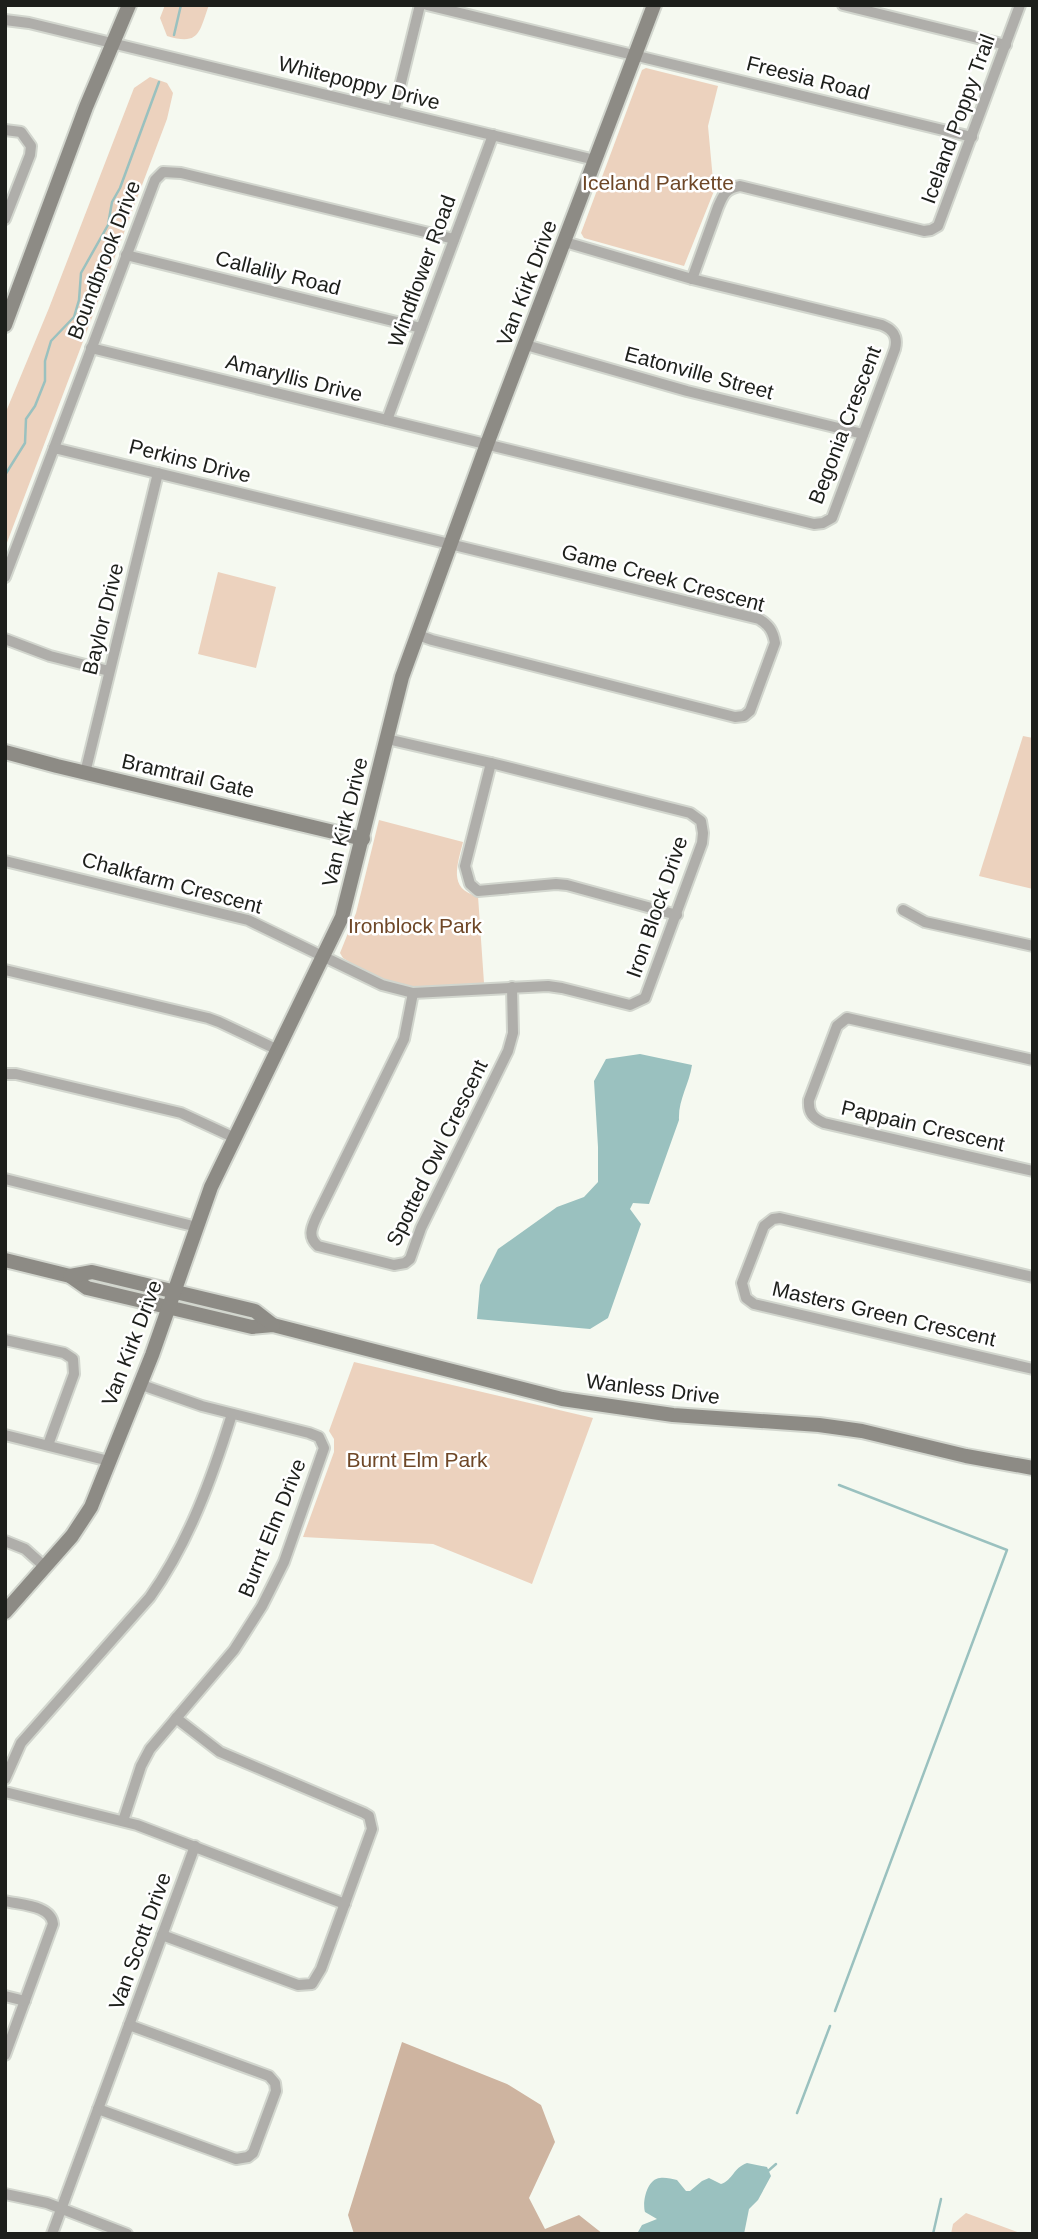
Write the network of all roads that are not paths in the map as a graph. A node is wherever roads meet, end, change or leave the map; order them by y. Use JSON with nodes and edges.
{"nodes":[{"id":1,"x":130,"y":5,"type":"edge"},
{"id":2,"x":420,"y":5,"type":"edge"},
{"id":3,"x":427,"y":5,"type":"edge"},
{"id":4,"x":654,"y":5,"type":"edge"},
{"id":5,"x":843,"y":5,"type":"edge"},
{"id":6,"x":1020,"y":5,"type":"edge"},
{"id":7,"x":5,"y":20,"type":"edge"},
{"id":8,"x":113,"y":44,"type":"junction"},
{"id":9,"x":1006,"y":45,"type":"junction"},
{"id":10,"x":635,"y":55,"type":"junction"},
{"id":11,"x":394,"y":111,"type":"junction"},
{"id":12,"x":5,"y":130,"type":"edge"},
{"id":13,"x":493,"y":135,"type":"junction"},
{"id":14,"x":972,"y":137,"type":"junction"},
{"id":15,"x":595,"y":160,"type":"junction"},
{"id":16,"x":5,"y":219,"type":"edge"},
{"id":17,"x":454,"y":239,"type":"junction"},
{"id":18,"x":565,"y":242,"type":"junction"},
{"id":19,"x":126,"y":256,"type":"junction"},
{"id":20,"x":692,"y":279,"type":"junction"},
{"id":21,"x":5,"y":325,"type":"edge"},
{"id":22,"x":421,"y":328,"type":"junction"},
{"id":23,"x":526,"y":345,"type":"junction"},
{"id":24,"x":91,"y":348,"type":"junction"},
{"id":25,"x":387,"y":420,"type":"junction"},
{"id":26,"x":863,"y":434,"type":"junction"},
{"id":27,"x":487,"y":444,"type":"junction"},
{"id":28,"x":54,"y":448,"type":"junction"},
{"id":29,"x":158,"y":473,"type":"junction"},
{"id":30,"x":450,"y":544,"type":"junction"},
{"id":31,"x":5,"y":577,"type":"edge"},
{"id":32,"x":418,"y":635,"type":"junction"},
{"id":33,"x":5,"y":639,"type":"edge"},
{"id":34,"x":109,"y":671,"type":"junction"},
{"id":35,"x":387,"y":739,"type":"junction"},
{"id":36,"x":5,"y":752,"type":"edge"},
{"id":37,"x":491,"y":762,"type":"junction"},
{"id":38,"x":85,"y":773,"type":"junction"},
{"id":39,"x":362,"y":839,"type":"junction"},
{"id":40,"x":5,"y":861,"type":"edge"},
{"id":41,"x":903,"y":910,"type":"dead end"},
{"id":42,"x":677,"y":915,"type":"junction"},
{"id":43,"x":1033,"y":946,"type":"edge"},
{"id":44,"x":324,"y":956,"type":"junction"},
{"id":45,"x":5,"y":970,"type":"edge"},
{"id":46,"x":512,"y":987,"type":"junction"},
{"id":47,"x":413,"y":993,"type":"junction"},
{"id":48,"x":278,"y":1050,"type":"junction"},
{"id":49,"x":1033,"y":1060,"type":"edge"},
{"id":50,"x":5,"y":1074,"type":"edge"},
{"id":51,"x":234,"y":1138,"type":"junction"},
{"id":52,"x":1033,"y":1171,"type":"edge"},
{"id":53,"x":5,"y":1180,"type":"edge"},
{"id":54,"x":197,"y":1227,"type":"junction"},
{"id":55,"x":5,"y":1261,"type":"edge"},
{"id":56,"x":70,"y":1276,"type":"junction"},
{"id":57,"x":1033,"y":1278,"type":"edge"},
{"id":58,"x":175,"y":1292,"type":"junction"},
{"id":59,"x":169,"y":1308,"type":"junction"},
{"id":60,"x":274,"y":1325,"type":"junction"},
{"id":61,"x":5,"y":1340,"type":"edge"},
{"id":62,"x":1033,"y":1369,"type":"edge"},
{"id":63,"x":139,"y":1384,"type":"junction"},
{"id":64,"x":232,"y":1414,"type":"junction"},
{"id":65,"x":5,"y":1435,"type":"edge"},
{"id":66,"x":48,"y":1445,"type":"junction"},
{"id":67,"x":109,"y":1461,"type":"junction"},
{"id":68,"x":1033,"y":1468,"type":"edge"},
{"id":69,"x":5,"y":1541,"type":"edge"},
{"id":70,"x":45,"y":1567,"type":"junction"},
{"id":71,"x":5,"y":1612,"type":"edge"},
{"id":72,"x":176,"y":1718,"type":"junction"},
{"id":73,"x":5,"y":1779,"type":"edge"},
{"id":74,"x":5,"y":1792,"type":"edge"},
{"id":75,"x":123,"y":1821,"type":"junction"},
{"id":76,"x":195,"y":1846,"type":"junction"},
{"id":77,"x":5,"y":1901,"type":"edge"},
{"id":78,"x":345,"y":1904,"type":"junction"},
{"id":79,"x":162,"y":1935,"type":"junction"},
{"id":80,"x":5,"y":1996,"type":"edge"},
{"id":81,"x":25,"y":2001,"type":"junction"},
{"id":82,"x":129,"y":2025,"type":"junction"},
{"id":83,"x":5,"y":2055,"type":"edge"},
{"id":84,"x":99,"y":2109,"type":"junction"},
{"id":85,"x":5,"y":2193,"type":"edge"},
{"id":86,"x":61,"y":2209,"type":"junction"},
{"id":87,"x":52,"y":2234,"type":"edge"},
{"id":88,"x":127,"y":2234,"type":"edge"}],
"edges":[{"from":1,"to":8,"type":"street"},
{"from":2,"to":11,"type":"street"},
{"from":3,"to":10,"type":"street","name":"Freesia Road"},
{"from":4,"to":10,"type":"street","name":"Van Kirk Drive"},
{"from":5,"to":9,"type":"street"},
{"from":6,"to":9,"type":"street","name":"Iceland Poppy Trail"},
{"from":7,"to":8,"type":"street","name":"Whitepoppy Drive"},
{"from":8,"to":11,"type":"street","name":"Whitepoppy Drive"},
{"from":8,"to":21,"type":"street"},
{"from":9,"to":14,"type":"street","name":"Iceland Poppy Trail"},
{"from":10,"to":14,"type":"street","name":"Freesia Road"},
{"from":10,"to":15,"type":"street","name":"Van Kirk Drive"},
{"from":11,"to":13,"type":"street","name":"Whitepoppy Drive"},
{"from":12,"to":16,"type":"street"},
{"from":13,"to":15,"type":"street","name":"Whitepoppy Drive"},
{"from":13,"to":17,"type":"street","name":"Windflower Road"},
{"from":14,"to":20,"type":"street","name":"Iceland Poppy Trail"},
{"from":15,"to":18,"type":"street","name":"Van Kirk Drive"},
{"from":17,"to":19,"type":"street","name":"Boundbrook Drive"},
{"from":17,"to":22,"type":"street","name":"Windflower Road"},
{"from":18,"to":20,"type":"street","name":"Begonia Crescent"},
{"from":18,"to":23,"type":"street","name":"Van Kirk Drive"},
{"from":19,"to":22,"type":"street","name":"Callalily Road"},
{"from":19,"to":24,"type":"street","name":"Boundbrook Drive"},
{"from":20,"to":26,"type":"street","name":"Begonia Crescent"},
{"from":22,"to":25,"type":"street","name":"Windflower Road"},
{"from":23,"to":26,"type":"street","name":"Eatonville Street"},
{"from":23,"to":27,"type":"street","name":"Van Kirk Drive"},
{"from":24,"to":25,"type":"street","name":"Amaryllis Drive"},
{"from":24,"to":28,"type":"street","name":"Boundbrook Drive"},
{"from":25,"to":27,"type":"street","name":"Amaryllis Drive"},
{"from":26,"to":27,"type":"street","name":"Begonia Crescent"},
{"from":27,"to":30,"type":"street","name":"Van Kirk Drive"},
{"from":28,"to":29,"type":"street","name":"Perkins Drive"},
{"from":28,"to":31,"type":"street"},
{"from":29,"to":30,"type":"street","name":"Perkins Drive"},
{"from":29,"to":34,"type":"street","name":"Baylor Drive"},
{"from":30,"to":32,"type":"street","name":"Van Kirk Drive"},
{"from":30,"to":32,"type":"street","name":"Game Creek Crescent"},
{"from":32,"to":35,"type":"street","name":"Van Kirk Drive"},
{"from":33,"to":34,"type":"street"},
{"from":34,"to":38,"type":"street","name":"Baylor Drive"},
{"from":35,"to":37,"type":"street","name":"Iron Block Drive"},
{"from":35,"to":39,"type":"street","name":"Van Kirk Drive"},
{"from":36,"to":38,"type":"street","name":"Bramtrail Gate"},
{"from":37,"to":42,"type":"street","name":"Iron Block Drive"},
{"from":37,"to":42,"type":"street"},
{"from":38,"to":39,"type":"street","name":"Bramtrail Gate"},
{"from":39,"to":44,"type":"street","name":"Van Kirk Drive"},
{"from":40,"to":44,"type":"street","name":"Chalkfarm Crescent"},
{"from":41,"to":43,"type":"street"},
{"from":42,"to":46,"type":"street","name":"Iron Block Drive"},
{"from":44,"to":47,"type":"street","name":"Iron Block Drive"},
{"from":44,"to":48,"type":"street","name":"Van Kirk Drive"},
{"from":45,"to":48,"type":"street"},
{"from":46,"to":47,"type":"street","name":"Iron Block Drive"},
{"from":46,"to":47,"type":"street","name":"Spotted Owl Crescent"},
{"from":48,"to":51,"type":"street","name":"Van Kirk Drive"},
{"from":49,"to":52,"type":"street","name":"Pappain Crescent"},
{"from":50,"to":51,"type":"street"},
{"from":51,"to":54,"type":"street","name":"Van Kirk Drive"},
{"from":53,"to":54,"type":"street"},
{"from":54,"to":58,"type":"street","name":"Van Kirk Drive"},
{"from":55,"to":56,"type":"street","name":"Wanless Drive"},
{"from":56,"to":58,"type":"street","name":"Wanless Drive"},
{"from":56,"to":59,"type":"street","name":"Wanless Drive"},
{"from":57,"to":62,"type":"street","name":"Masters Green Crescent"},
{"from":58,"to":59,"type":"street","name":"Van Kirk Drive"},
{"from":58,"to":60,"type":"street","name":"Wanless Drive"},
{"from":59,"to":60,"type":"street","name":"Wanless Drive"},
{"from":59,"to":63,"type":"street","name":"Van Kirk Drive"},
{"from":60,"to":68,"type":"street","name":"Wanless Drive"},
{"from":61,"to":66,"type":"street"},
{"from":63,"to":64,"type":"street","name":"Burnt Elm Drive"},
{"from":63,"to":67,"type":"street","name":"Van Kirk Drive"},
{"from":64,"to":72,"type":"street","name":"Burnt Elm Drive"},
{"from":64,"to":73,"type":"street"},
{"from":65,"to":66,"type":"street"},
{"from":66,"to":67,"type":"street"},
{"from":67,"to":70,"type":"street","name":"Van Kirk Drive"},
{"from":69,"to":70,"type":"street"},
{"from":70,"to":71,"type":"street","name":"Van Kirk Drive"},
{"from":72,"to":75,"type":"street","name":"Burnt Elm Drive"},
{"from":72,"to":78,"type":"street"},
{"from":74,"to":75,"type":"street"},
{"from":75,"to":76,"type":"street"},
{"from":76,"to":78,"type":"street"},
{"from":76,"to":79,"type":"street","name":"Van Scott Drive"},
{"from":77,"to":81,"type":"street"},
{"from":78,"to":79,"type":"street"},
{"from":79,"to":82,"type":"street","name":"Van Scott Drive"},
{"from":80,"to":81,"type":"street"},
{"from":81,"to":83,"type":"street"},
{"from":82,"to":84,"type":"street","name":"Van Scott Drive"},
{"from":82,"to":84,"type":"street"},
{"from":84,"to":86,"type":"street","name":"Van Scott Drive"},
{"from":85,"to":86,"type":"street"},
{"from":86,"to":87,"type":"street","name":"Van Scott Drive"},
{"from":86,"to":88,"type":"street"}]}
